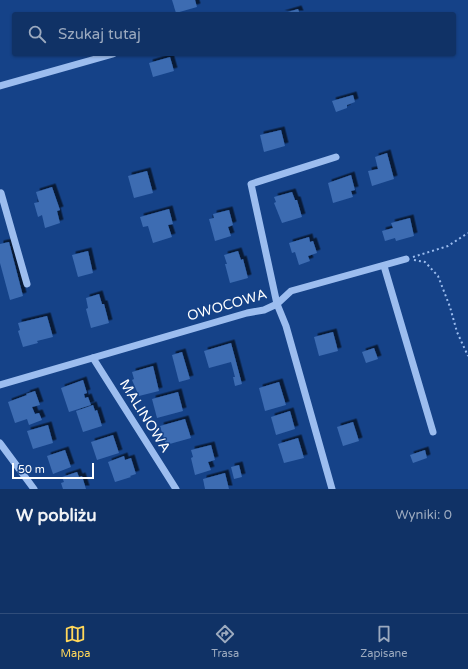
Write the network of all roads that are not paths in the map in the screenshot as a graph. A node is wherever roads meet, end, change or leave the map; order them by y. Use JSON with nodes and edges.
{"nodes":[{"id":1,"x":106,"y":56,"type":"edge"},
{"id":2,"x":0,"y":86,"type":"edge"},
{"id":3,"x":336,"y":157,"type":"dead end"},
{"id":4,"x":0,"y":194,"type":"edge"},
{"id":5,"x":406,"y":260,"type":"road end"},
{"id":6,"x":384,"y":266,"type":"junction"},
{"id":7,"x":27,"y":284,"type":"dead end"},
{"id":8,"x":277,"y":304,"type":"junction"},
{"id":9,"x":93,"y":358,"type":"junction"},
{"id":10,"x":0,"y":385,"type":"edge"},
{"id":11,"x":433,"y":432,"type":"dead end"},
{"id":12,"x":0,"y":443,"type":"edge"},
{"id":13,"x":34,"y":489,"type":"edge"},
{"id":14,"x":176,"y":489,"type":"edge"},
{"id":15,"x":332,"y":489,"type":"edge"}],
"edges":[{"from":1,"to":2,"type":"street"},
{"from":3,"to":8,"type":"street"},
{"from":4,"to":7,"type":"street"},
{"from":5,"to":6,"type":"street"},
{"from":6,"to":8,"type":"street"},
{"from":6,"to":11,"type":"street"},
{"from":8,"to":9,"type":"street","name":"OWOCOWA"},
{"from":8,"to":15,"type":"street","name":"OWOCOWA"},
{"from":9,"to":10,"type":"street","name":"OWOCOWA"},
{"from":9,"to":14,"type":"street","name":"MALINOWA"},
{"from":12,"to":13,"type":"street"}]}
